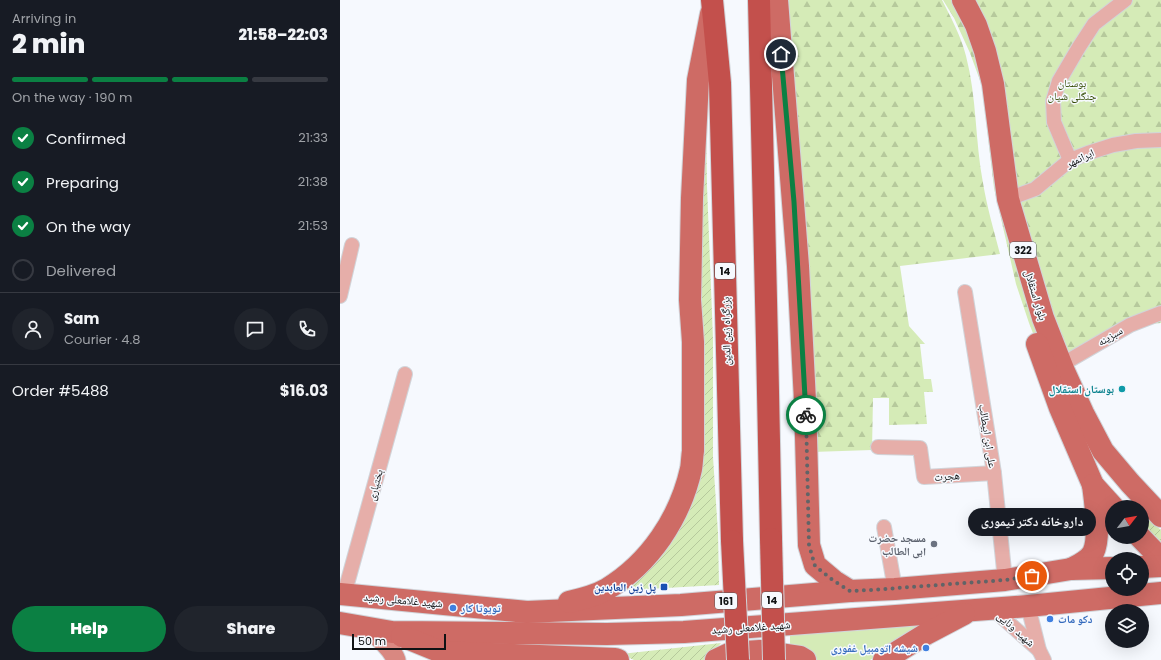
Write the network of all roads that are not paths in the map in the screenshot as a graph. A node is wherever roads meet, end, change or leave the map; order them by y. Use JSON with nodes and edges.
{"nodes":[{"id":1,"x":759,"y":0,"type":"edge"},
{"id":2,"x":777,"y":0,"type":"edge"},
{"id":3,"x":949,"y":0,"type":"edge"},
{"id":4,"x":963,"y":0,"type":"edge"},
{"id":5,"x":1125,"y":0,"type":"edge"},
{"id":6,"x":712,"y":2,"type":"edge"},
{"id":7,"x":1161,"y":140,"type":"edge"},
{"id":8,"x":1070,"y":160,"type":"junction"},
{"id":9,"x":1008,"y":199,"type":"junction"},
{"id":10,"x":352,"y":245,"type":"dead end"},
{"id":11,"x":965,"y":292,"type":"dead end"},
{"id":12,"x":340,"y":296,"type":"edge"},
{"id":13,"x":1161,"y":313,"type":"edge"},
{"id":14,"x":1061,"y":365,"type":"junction"},
{"id":15,"x":405,"y":374,"type":"dead end"},
{"id":16,"x":878,"y":447,"type":"dead end"},
{"id":17,"x":994,"y":473,"type":"junction"},
{"id":18,"x":1130,"y":483,"type":"junction"},
{"id":19,"x":1093,"y":485,"type":"junction"},
{"id":20,"x":1107,"y":500,"type":"edge"},
{"id":21,"x":1161,"y":505,"type":"edge"},
{"id":22,"x":1161,"y":516,"type":"edge"},
{"id":23,"x":884,"y":527,"type":"dead end"},
{"id":24,"x":1147,"y":544,"type":"edge"},
{"id":25,"x":1161,"y":558,"type":"edge"},
{"id":26,"x":815,"y":566,"type":"junction"},
{"id":27,"x":1161,"y":566,"type":"edge"},
{"id":28,"x":1149,"y":567,"type":"edge"},
{"id":29,"x":1105,"y":568,"type":"edge"},
{"id":30,"x":1071,"y":570,"type":"junction"},
{"id":31,"x":1005,"y":580,"type":"junction"},
{"id":32,"x":894,"y":589,"type":"junction"},
{"id":33,"x":850,"y":591,"type":"junction"},
{"id":34,"x":1161,"y":594,"type":"edge"},
{"id":35,"x":342,"y":595,"type":"edge"},
{"id":36,"x":803,"y":595,"type":"junction"},
{"id":37,"x":1028,"y":606,"type":"junction"},
{"id":38,"x":993,"y":609,"type":"junction"},
{"id":39,"x":971,"y":611,"type":"junction"},
{"id":40,"x":527,"y":612,"type":"junction"},
{"id":41,"x":340,"y":623,"type":"edge"},
{"id":42,"x":783,"y":624,"type":"junction"},
{"id":43,"x":368,"y":628,"type":"junction"},
{"id":44,"x":392,"y":632,"type":"junction"},
{"id":45,"x":1041,"y":655,"type":"edge"},
{"id":46,"x":396,"y":660,"type":"edge"},
{"id":47,"x":615,"y":660,"type":"edge"},
{"id":48,"x":716,"y":660,"type":"edge"},
{"id":49,"x":738,"y":660,"type":"edge"},
{"id":50,"x":774,"y":660,"type":"edge"},
{"id":51,"x":805,"y":660,"type":"edge"},
{"id":52,"x":884,"y":660,"type":"edge"}],
"edges":[{"from":1,"to":50,"type":"highway","number":"14","bridge":true},
{"from":2,"to":26,"type":"main road"},
{"from":3,"to":19,"type":"main road","name":"بلوار استقلال","number":"322"},
{"from":4,"to":9,"type":"main road","name":"بلوار استقلال","number":"322"},
{"from":5,"to":8,"type":"street"},
{"from":6,"to":40,"type":"main road"},
{"from":6,"to":49,"type":"highway","name":"بزرگراه زین الدین","number":"14","bridge":true},
{"from":7,"to":8,"type":"street","name":"ایرانمهر"},
{"from":8,"to":9,"type":"street","name":"ایرانمهر"},
{"from":9,"to":14,"type":"main road","name":"بلوار استقلال","number":"322"},
{"from":10,"to":12,"type":"street"},
{"from":11,"to":17,"type":"street","name":"علی ابن ابیطالب"},
{"from":13,"to":14,"type":"street","name":"سبزینه"},
{"from":14,"to":18,"type":"main road","name":"بلوار استقلال","number":"322"},
{"from":15,"to":35,"type":"street","name":"بختیاری"},
{"from":16,"to":17,"type":"street","name":"هجرت"},
{"from":17,"to":31,"type":"street","name":"علی ابن ابیطالب"},
{"from":18,"to":21,"type":"main road"},
{"from":18,"to":22,"type":"main road","name":"بلوار استقلال","number":"322"},
{"from":19,"to":20,"type":"main road","name":"بلوار استقلال"},
{"from":19,"to":30,"type":"main road"},
{"from":23,"to":32,"type":"street"},
{"from":24,"to":25,"type":"main road"},
{"from":26,"to":33,"type":"main road"},
{"from":26,"to":36,"type":"main road"},
{"from":27,"to":28,"type":"main road"},
{"from":29,"to":30,"type":"main road","name":"شهید غلامعلی رشید","number":"161"},
{"from":30,"to":31,"type":"main road","name":"شهید غلامعلی رشید","number":"161"},
{"from":31,"to":32,"type":"main road","name":"شهید غلامعلی رشید","number":"161"},
{"from":32,"to":33,"type":"main road","name":"شهید غلامعلی رشید","number":"161"},
{"from":33,"to":36,"type":"main road","name":"شهید غلامعلی رشید","number":"161"},
{"from":34,"to":37,"type":"main road","name":"شهید غلامعلی رشید"},
{"from":35,"to":40,"type":"main road","name":"شهید غلامعلی رشید","number":"161"},
{"from":36,"to":40,"type":"main road","name":"شهید غلامعلی رشید","number":"161"},
{"from":36,"to":42,"type":"main road"},
{"from":37,"to":38,"type":"main road","name":"شهید غلامعلی رشید"},
{"from":37,"to":45,"type":"street","name":"شهید ونایی"},
{"from":38,"to":39,"type":"main road","name":"شهید غلامعلی رشید"},
{"from":38,"to":45,"type":"street","name":"شهید ونایی"},
{"from":39,"to":42,"type":"main road","name":"شهید غلامعلی رشید"},
{"from":39,"to":52,"type":"main road"},
{"from":41,"to":43,"type":"main road","name":"شهید غلامعلی رشید"},
{"from":42,"to":44,"type":"main road","name":"شهید غلامعلی رشید"},
{"from":43,"to":44,"type":"main road","name":"شهید غلامعلی رشید"},
{"from":43,"to":46,"type":"main road"},
{"from":44,"to":47,"type":"main road"},
{"from":48,"to":51,"type":"main road"}]}
